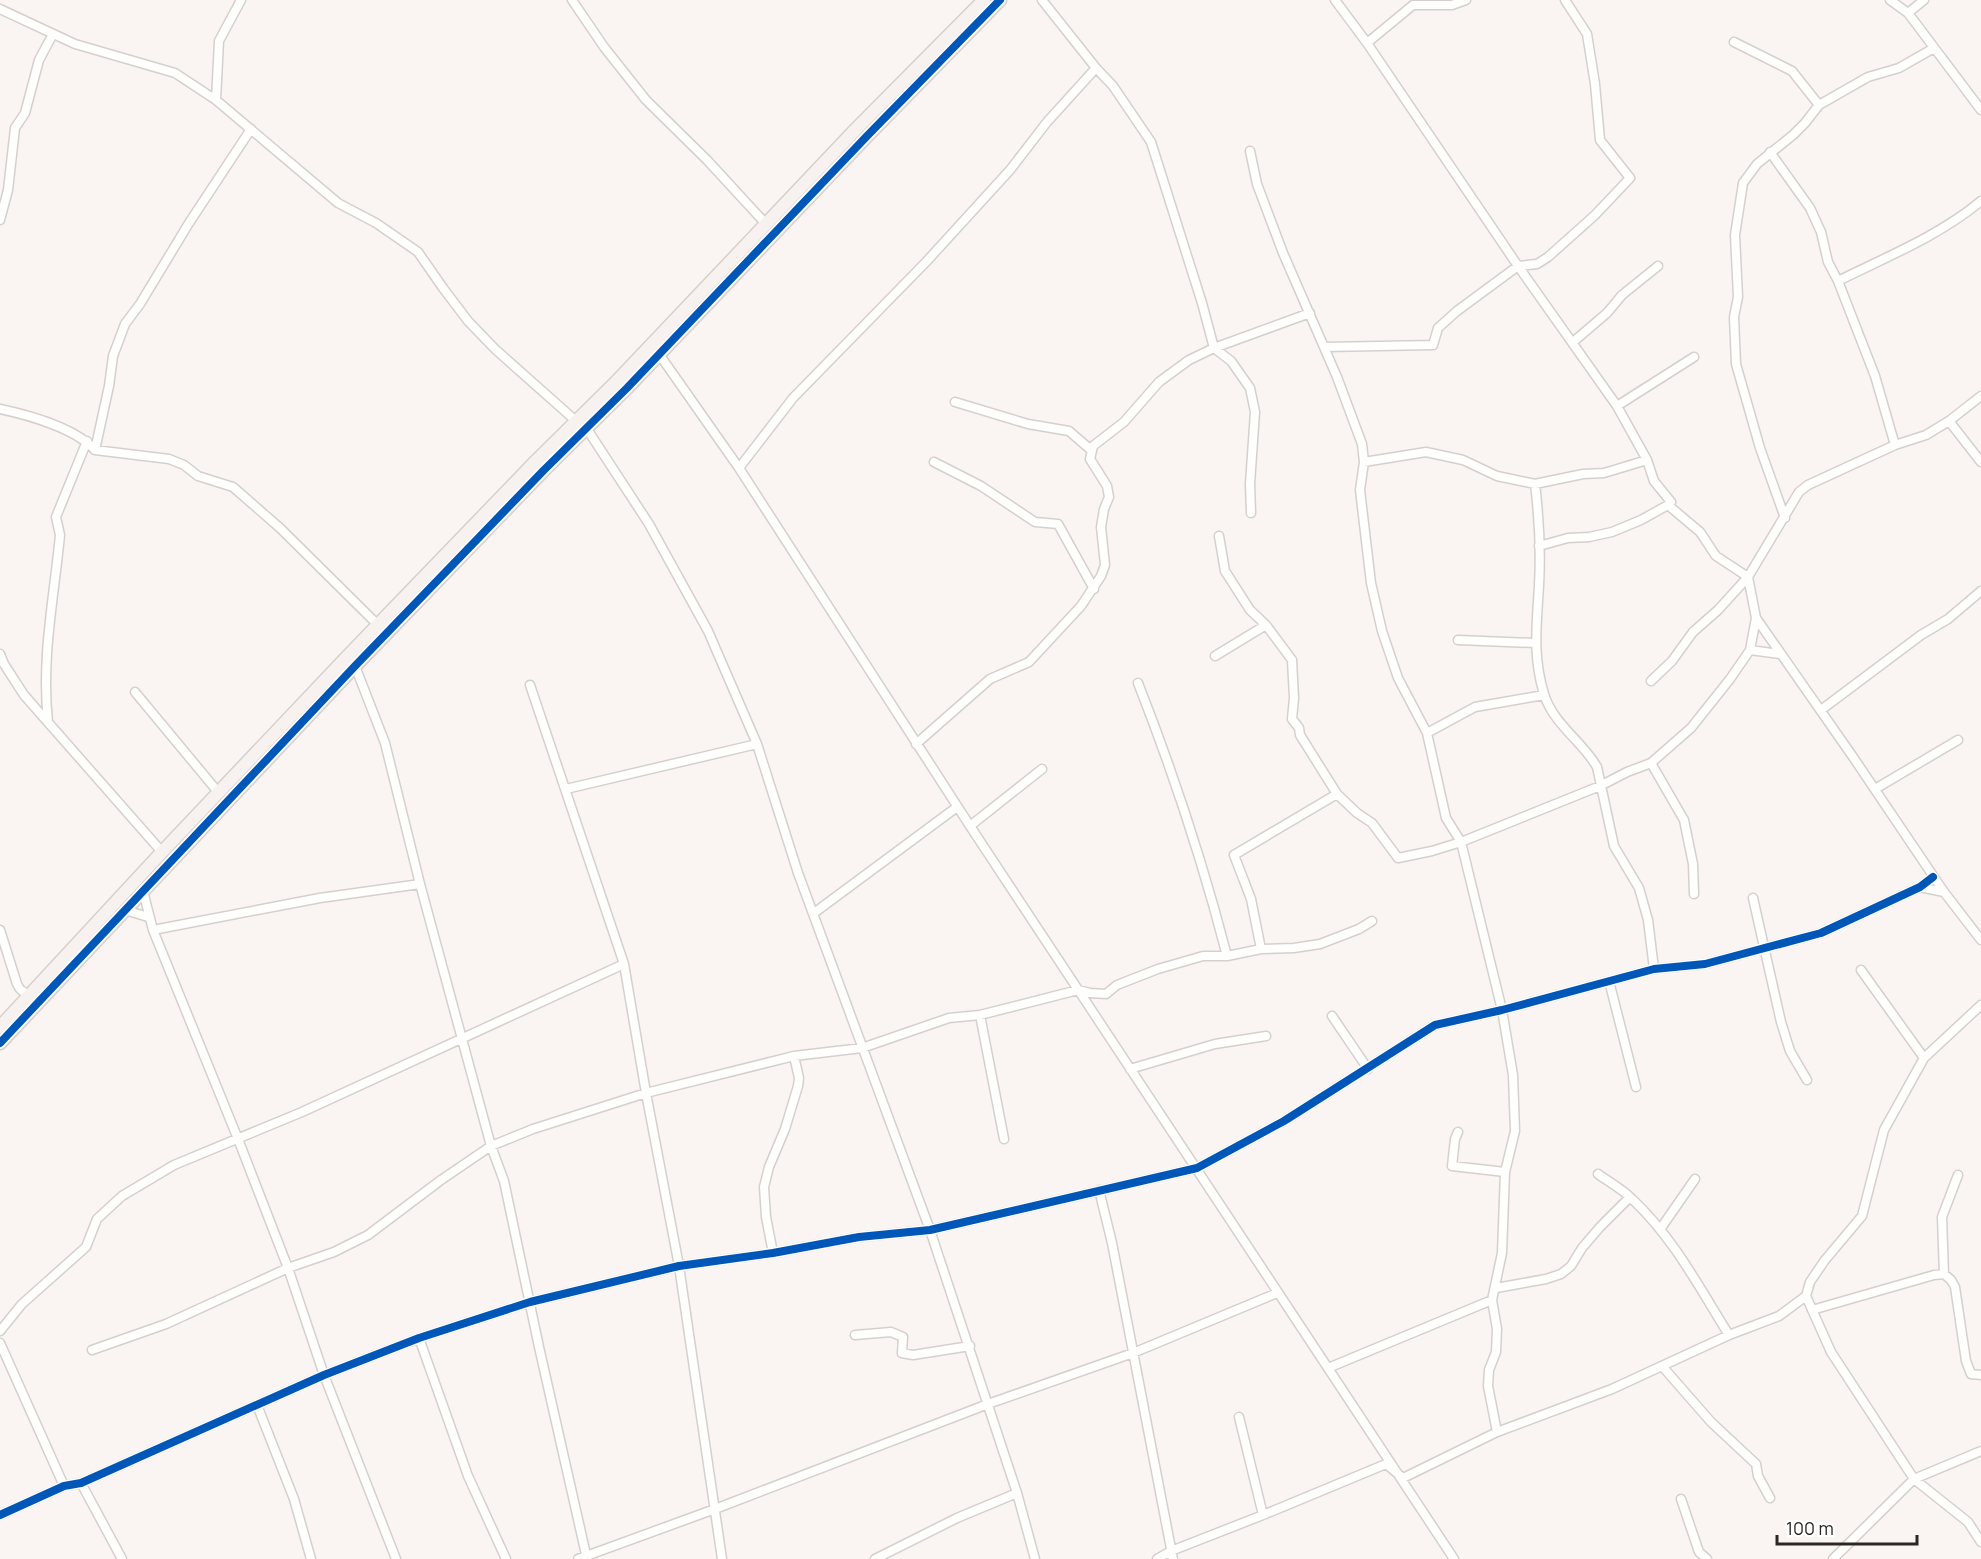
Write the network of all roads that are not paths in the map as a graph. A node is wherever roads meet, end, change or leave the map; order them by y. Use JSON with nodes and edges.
{"nodes":[{"id":1,"x":241,"y":0,"type":"edge"},
{"id":2,"x":572,"y":0,"type":"edge"},
{"id":3,"x":984,"y":0,"type":"edge"},
{"id":4,"x":1000,"y":0,"type":"edge"},
{"id":5,"x":1042,"y":0,"type":"edge"},
{"id":6,"x":1335,"y":0,"type":"edge"},
{"id":7,"x":1466,"y":0,"type":"edge"},
{"id":8,"x":1565,"y":0,"type":"edge"},
{"id":9,"x":1890,"y":0,"type":"edge"},
{"id":10,"x":1924,"y":0,"type":"edge"},
{"id":11,"x":0,"y":9,"type":"edge"},
{"id":12,"x":1908,"y":14,"type":"junction"},
{"id":13,"x":53,"y":34,"type":"junction"},
{"id":14,"x":1734,"y":42,"type":"dead end"},
{"id":15,"x":1367,"y":44,"type":"junction"},
{"id":16,"x":1934,"y":48,"type":"junction"},
{"id":17,"x":1096,"y":68,"type":"junction"},
{"id":18,"x":216,"y":100,"type":"junction"},
{"id":19,"x":1819,"y":105,"type":"junction"},
{"id":20,"x":1981,"y":110,"type":"edge"},
{"id":21,"x":250,"y":129,"type":"junction"},
{"id":22,"x":1250,"y":151,"type":"dead end"},
{"id":23,"x":1770,"y":152,"type":"junction"},
{"id":24,"x":1981,"y":201,"type":"edge"},
{"id":25,"x":0,"y":220,"type":"edge"},
{"id":26,"x":766,"y":224,"type":"junction"},
{"id":27,"x":1518,"y":266,"type":"junction"},
{"id":28,"x":1658,"y":266,"type":"dead end"},
{"id":29,"x":1838,"y":281,"type":"junction"},
{"id":30,"x":1310,"y":313,"type":"junction"},
{"id":31,"x":1573,"y":342,"type":"junction"},
{"id":32,"x":1324,"y":347,"type":"junction"},
{"id":33,"x":1214,"y":348,"type":"junction"},
{"id":34,"x":659,"y":354,"type":"junction"},
{"id":35,"x":1694,"y":357,"type":"dead end"},
{"id":36,"x":1981,"y":396,"type":"edge"},
{"id":37,"x":955,"y":402,"type":"dead end"},
{"id":38,"x":1617,"y":406,"type":"junction"},
{"id":39,"x":0,"y":409,"type":"edge"},
{"id":40,"x":576,"y":421,"type":"junction"},
{"id":41,"x":1949,"y":421,"type":"junction"},
{"id":42,"x":587,"y":429,"type":"junction"},
{"id":43,"x":87,"y":441,"type":"junction"},
{"id":44,"x":1895,"y":445,"type":"junction"},
{"id":45,"x":94,"y":450,"type":"junction"},
{"id":46,"x":1091,"y":450,"type":"junction"},
{"id":47,"x":1647,"y":460,"type":"junction"},
{"id":48,"x":934,"y":462,"type":"dead end"},
{"id":49,"x":1364,"y":462,"type":"junction"},
{"id":50,"x":1981,"y":462,"type":"edge"},
{"id":51,"x":540,"y":465,"type":"junction"},
{"id":52,"x":739,"y":468,"type":"junction"},
{"id":53,"x":1535,"y":484,"type":"junction"},
{"id":54,"x":1668,"y":505,"type":"junction"},
{"id":55,"x":1251,"y":513,"type":"dead end"},
{"id":56,"x":1785,"y":518,"type":"junction"},
{"id":57,"x":1219,"y":536,"type":"dead end"},
{"id":58,"x":1539,"y":546,"type":"junction"},
{"id":59,"x":1748,"y":577,"type":"junction"},
{"id":60,"x":1094,"y":589,"type":"junction"},
{"id":61,"x":1981,"y":591,"type":"edge"},
{"id":62,"x":1756,"y":618,"type":"junction"},
{"id":63,"x":378,"y":625,"type":"junction"},
{"id":64,"x":1266,"y":625,"type":"junction"},
{"id":65,"x":1458,"y":640,"type":"dead end"},
{"id":66,"x":1535,"y":643,"type":"junction"},
{"id":67,"x":1750,"y":650,"type":"junction"},
{"id":68,"x":0,"y":654,"type":"edge"},
{"id":69,"x":1780,"y":654,"type":"junction"},
{"id":70,"x":1215,"y":656,"type":"dead end"},
{"id":71,"x":355,"y":666,"type":"junction"},
{"id":72,"x":1651,"y":681,"type":"dead end"},
{"id":73,"x":1137,"y":683,"type":"dead end"},
{"id":74,"x":530,"y":685,"type":"dead end"},
{"id":75,"x":135,"y":692,"type":"dead end"},
{"id":76,"x":1544,"y":695,"type":"junction"},
{"id":77,"x":1821,"y":710,"type":"junction"},
{"id":78,"x":48,"y":722,"type":"junction"},
{"id":79,"x":1427,"y":733,"type":"junction"},
{"id":80,"x":1958,"y":740,"type":"dead end"},
{"id":81,"x":757,"y":744,"type":"junction"},
{"id":82,"x":916,"y":744,"type":"junction"},
{"id":83,"x":1651,"y":763,"type":"junction"},
{"id":84,"x":1042,"y":769,"type":"dead end"},
{"id":85,"x":1600,"y":786,"type":"junction"},
{"id":86,"x":566,"y":789,"type":"junction"},
{"id":87,"x":1875,"y":789,"type":"junction"},
{"id":88,"x":218,"y":792,"type":"junction"},
{"id":89,"x":1337,"y":794,"type":"junction"},
{"id":90,"x":957,"y":807,"type":"junction"},
{"id":91,"x":970,"y":826,"type":"junction"},
{"id":92,"x":1461,"y":842,"type":"junction"},
{"id":93,"x":162,"y":852,"type":"junction"},
{"id":94,"x":1933,"y":877,"type":"junction"},
{"id":95,"x":420,"y":884,"type":"junction"},
{"id":96,"x":1920,"y":887,"type":"junction"},
{"id":97,"x":143,"y":891,"type":"junction"},
{"id":98,"x":1944,"y":892,"type":"junction"},
{"id":99,"x":1694,"y":894,"type":"dead end"},
{"id":100,"x":1753,"y":898,"type":"dead end"},
{"id":101,"x":125,"y":910,"type":"junction"},
{"id":102,"x":814,"y":913,"type":"junction"},
{"id":103,"x":148,"y":917,"type":"junction"},
{"id":104,"x":1372,"y":921,"type":"dead end"},
{"id":105,"x":0,"y":930,"type":"edge"},
{"id":106,"x":153,"y":930,"type":"junction"},
{"id":107,"x":1981,"y":940,"type":"edge"},
{"id":108,"x":1261,"y":949,"type":"junction"},
{"id":109,"x":1765,"y":949,"type":"junction"},
{"id":110,"x":1227,"y":956,"type":"junction"},
{"id":111,"x":624,"y":964,"type":"junction"},
{"id":112,"x":1654,"y":969,"type":"junction"},
{"id":113,"x":1861,"y":970,"type":"dead end"},
{"id":114,"x":1609,"y":981,"type":"junction"},
{"id":115,"x":1078,"y":990,"type":"junction"},
{"id":116,"x":29,"y":996,"type":"junction"},
{"id":117,"x":1981,"y":1005,"type":"edge"},
{"id":118,"x":1502,"y":1010,"type":"junction"},
{"id":119,"x":980,"y":1015,"type":"junction"},
{"id":120,"x":1332,"y":1016,"type":"dead end"},
{"id":121,"x":0,"y":1027,"type":"edge"},
{"id":122,"x":1266,"y":1036,"type":"dead end"},
{"id":123,"x":462,"y":1037,"type":"junction"},
{"id":124,"x":0,"y":1043,"type":"edge"},
{"id":125,"x":862,"y":1048,"type":"junction"},
{"id":126,"x":794,"y":1056,"type":"junction"},
{"id":127,"x":1924,"y":1058,"type":"junction"},
{"id":128,"x":1130,"y":1069,"type":"junction"},
{"id":129,"x":1368,"y":1069,"type":"junction"},
{"id":130,"x":1807,"y":1080,"type":"dead end"},
{"id":131,"x":1636,"y":1087,"type":"dead end"},
{"id":132,"x":646,"y":1093,"type":"junction"},
{"id":133,"x":1458,"y":1132,"type":"dead end"},
{"id":134,"x":238,"y":1139,"type":"junction"},
{"id":135,"x":1004,"y":1139,"type":"dead end"},
{"id":136,"x":491,"y":1146,"type":"junction"},
{"id":137,"x":1197,"y":1168,"type":"junction"},
{"id":138,"x":1505,"y":1172,"type":"junction"},
{"id":139,"x":1598,"y":1174,"type":"dead end"},
{"id":140,"x":1958,"y":1175,"type":"dead end"},
{"id":141,"x":1695,"y":1179,"type":"dead end"},
{"id":142,"x":1099,"y":1190,"type":"junction"},
{"id":143,"x":1630,"y":1197,"type":"junction"},
{"id":144,"x":1661,"y":1228,"type":"junction"},
{"id":145,"x":930,"y":1230,"type":"junction"},
{"id":146,"x":773,"y":1253,"type":"junction"},
{"id":147,"x":679,"y":1266,"type":"junction"},
{"id":148,"x":288,"y":1268,"type":"junction"},
{"id":149,"x":1944,"y":1274,"type":"junction"},
{"id":150,"x":1496,"y":1288,"type":"junction"},
{"id":151,"x":1277,"y":1293,"type":"junction"},
{"id":152,"x":1806,"y":1296,"type":"junction"},
{"id":153,"x":1492,"y":1300,"type":"junction"},
{"id":154,"x":530,"y":1302,"type":"junction"},
{"id":155,"x":1812,"y":1310,"type":"junction"},
{"id":156,"x":0,"y":1331,"type":"edge"},
{"id":157,"x":855,"y":1335,"type":"dead end"},
{"id":158,"x":1729,"y":1335,"type":"junction"},
{"id":159,"x":419,"y":1338,"type":"junction"},
{"id":160,"x":0,"y":1343,"type":"edge"},
{"id":161,"x":970,"y":1346,"type":"junction"},
{"id":162,"x":92,"y":1350,"type":"dead end"},
{"id":163,"x":1133,"y":1353,"type":"junction"},
{"id":164,"x":1662,"y":1366,"type":"junction"},
{"id":165,"x":1328,"y":1368,"type":"junction"},
{"id":166,"x":324,"y":1375,"type":"junction"},
{"id":167,"x":1981,"y":1375,"type":"edge"},
{"id":168,"x":988,"y":1404,"type":"junction"},
{"id":169,"x":257,"y":1405,"type":"junction"},
{"id":170,"x":1239,"y":1417,"type":"dead end"},
{"id":171,"x":1497,"y":1432,"type":"junction"},
{"id":172,"x":1981,"y":1451,"type":"edge"},
{"id":173,"x":1403,"y":1478,"type":"junction"},
{"id":174,"x":1914,"y":1479,"type":"junction"},
{"id":175,"x":81,"y":1483,"type":"junction"},
{"id":176,"x":64,"y":1486,"type":"junction"},
{"id":177,"x":1017,"y":1493,"type":"junction"},
{"id":178,"x":1770,"y":1498,"type":"dead end"},
{"id":179,"x":1681,"y":1500,"type":"dead end"},
{"id":180,"x":715,"y":1509,"type":"junction"},
{"id":181,"x":0,"y":1515,"type":"edge"},
{"id":182,"x":1263,"y":1515,"type":"junction"},
{"id":183,"x":1981,"y":1542,"type":"edge"},
{"id":184,"x":1172,"y":1555,"type":"edge"},
{"id":185,"x":584,"y":1558,"type":"edge"},
{"id":186,"x":122,"y":1559,"type":"edge"},
{"id":187,"x":311,"y":1559,"type":"edge"},
{"id":188,"x":396,"y":1559,"type":"edge"},
{"id":189,"x":506,"y":1559,"type":"edge"},
{"id":190,"x":722,"y":1559,"type":"edge"},
{"id":191,"x":875,"y":1559,"type":"edge"},
{"id":192,"x":1035,"y":1559,"type":"edge"},
{"id":193,"x":1157,"y":1559,"type":"edge"},
{"id":194,"x":1454,"y":1559,"type":"edge"},
{"id":195,"x":1707,"y":1559,"type":"edge"},
{"id":196,"x":1833,"y":1559,"type":"edge"}],
"edges":[{"from":1,"to":18,"type":"street"},
{"from":2,"to":26,"type":"street"},
{"from":3,"to":26,"type":"street"},
{"from":4,"to":34,"type":"street"},
{"from":5,"to":17,"type":"street"},
{"from":6,"to":15,"type":"street"},
{"from":7,"to":15,"type":"street"},
{"from":8,"to":27,"type":"street"},
{"from":9,"to":12,"type":"street"},
{"from":10,"to":12,"type":"street"},
{"from":11,"to":13,"type":"street"},
{"from":12,"to":16,"type":"street"},
{"from":13,"to":18,"type":"street"},
{"from":13,"to":25,"type":"street"},
{"from":14,"to":19,"type":"street"},
{"from":15,"to":27,"type":"street"},
{"from":16,"to":19,"type":"street"},
{"from":16,"to":20,"type":"street"},
{"from":17,"to":33,"type":"street"},
{"from":17,"to":52,"type":"street"},
{"from":18,"to":21,"type":"street"},
{"from":19,"to":23,"type":"street"},
{"from":21,"to":40,"type":"street"},
{"from":21,"to":45,"type":"street"},
{"from":22,"to":30,"type":"street"},
{"from":23,"to":29,"type":"street"},
{"from":23,"to":56,"type":"street"},
{"from":24,"to":29,"type":"street"},
{"from":26,"to":40,"type":"street"},
{"from":27,"to":31,"type":"street"},
{"from":27,"to":32,"type":"street"},
{"from":28,"to":31,"type":"street"},
{"from":29,"to":44,"type":"street"},
{"from":30,"to":32,"type":"street"},
{"from":30,"to":33,"type":"street"},
{"from":31,"to":38,"type":"street"},
{"from":32,"to":49,"type":"street"},
{"from":33,"to":46,"type":"street"},
{"from":33,"to":55,"type":"street"},
{"from":34,"to":42,"type":"street"},
{"from":34,"to":52,"type":"street"},
{"from":35,"to":38,"type":"street"},
{"from":36,"to":41,"type":"street"},
{"from":37,"to":46,"type":"street"},
{"from":38,"to":47,"type":"street"},
{"from":39,"to":43,"type":"street"},
{"from":40,"to":51,"type":"street"},
{"from":41,"to":44,"type":"street"},
{"from":41,"to":50,"type":"street"},
{"from":42,"to":51,"type":"street"},
{"from":42,"to":81,"type":"street"},
{"from":43,"to":45,"type":"street"},
{"from":43,"to":78,"type":"street"},
{"from":44,"to":56,"type":"street"},
{"from":45,"to":63,"type":"street"},
{"from":46,"to":60,"type":"street"},
{"from":47,"to":53,"type":"street"},
{"from":47,"to":54,"type":"street"},
{"from":48,"to":60,"type":"street"},
{"from":49,"to":53,"type":"street"},
{"from":49,"to":79,"type":"street"},
{"from":51,"to":63,"type":"street"},
{"from":51,"to":71,"type":"street"},
{"from":52,"to":82,"type":"street"},
{"from":53,"to":58,"type":"street"},
{"from":54,"to":58,"type":"street"},
{"from":54,"to":59,"type":"street"},
{"from":56,"to":59,"type":"street"},
{"from":57,"to":64,"type":"street"},
{"from":58,"to":66,"type":"street"},
{"from":59,"to":62,"type":"street"},
{"from":59,"to":72,"type":"street"},
{"from":60,"to":82,"type":"street"},
{"from":61,"to":77,"type":"street"},
{"from":62,"to":67,"type":"street"},
{"from":62,"to":69,"type":"street"},
{"from":63,"to":88,"type":"street"},
{"from":64,"to":70,"type":"street"},
{"from":64,"to":89,"type":"street"},
{"from":65,"to":66,"type":"street"},
{"from":66,"to":76,"type":"street"},
{"from":67,"to":69,"type":"street"},
{"from":67,"to":83,"type":"street"},
{"from":68,"to":78,"type":"street"},
{"from":69,"to":77,"type":"street"},
{"from":71,"to":95,"type":"street"},
{"from":71,"to":97,"type":"street"},
{"from":73,"to":110,"type":"street"},
{"from":74,"to":86,"type":"street"},
{"from":75,"to":88,"type":"street"},
{"from":76,"to":79,"type":"street"},
{"from":76,"to":85,"type":"street"},
{"from":77,"to":87,"type":"street"},
{"from":78,"to":93,"type":"street"},
{"from":79,"to":92,"type":"street"},
{"from":80,"to":87,"type":"street"},
{"from":81,"to":86,"type":"street"},
{"from":81,"to":102,"type":"street"},
{"from":82,"to":90,"type":"street"},
{"from":83,"to":85,"type":"street"},
{"from":83,"to":99,"type":"street"},
{"from":84,"to":91,"type":"street"},
{"from":85,"to":92,"type":"street"},
{"from":85,"to":112,"type":"street"},
{"from":86,"to":111,"type":"street"},
{"from":87,"to":94,"type":"street"},
{"from":88,"to":93,"type":"street"},
{"from":89,"to":92,"type":"street"},
{"from":89,"to":108,"type":"street"},
{"from":90,"to":91,"type":"street"},
{"from":90,"to":102,"type":"street"},
{"from":91,"to":115,"type":"street"},
{"from":92,"to":118,"type":"street"},
{"from":93,"to":116,"type":"street"},
{"from":94,"to":96,"type":"street"},
{"from":94,"to":98,"type":"street"},
{"from":95,"to":106,"type":"street"},
{"from":95,"to":123,"type":"street"},
{"from":96,"to":98,"type":"street"},
{"from":96,"to":109,"type":"street"},
{"from":97,"to":101,"type":"street"},
{"from":97,"to":103,"type":"street"},
{"from":98,"to":107,"type":"street"},
{"from":100,"to":109,"type":"street"},
{"from":101,"to":103,"type":"street"},
{"from":101,"to":124,"type":"street"},
{"from":102,"to":125,"type":"street"},
{"from":103,"to":106,"type":"street"},
{"from":104,"to":108,"type":"street"},
{"from":105,"to":116,"type":"street"},
{"from":106,"to":134,"type":"street"},
{"from":108,"to":110,"type":"street"},
{"from":109,"to":112,"type":"street"},
{"from":109,"to":130,"type":"street"},
{"from":110,"to":115,"type":"street"},
{"from":111,"to":123,"type":"street"},
{"from":111,"to":132,"type":"street"},
{"from":112,"to":114,"type":"street"},
{"from":113,"to":127,"type":"street"},
{"from":114,"to":118,"type":"street"},
{"from":114,"to":131,"type":"street"},
{"from":115,"to":119,"type":"street"},
{"from":115,"to":128,"type":"street"},
{"from":116,"to":121,"type":"street"},
{"from":117,"to":127,"type":"street"},
{"from":118,"to":129,"type":"street"},
{"from":118,"to":138,"type":"street"},
{"from":119,"to":125,"type":"street"},
{"from":119,"to":135,"type":"street"},
{"from":120,"to":129,"type":"street"},
{"from":122,"to":128,"type":"street"},
{"from":123,"to":134,"type":"street"},
{"from":123,"to":136,"type":"street"},
{"from":125,"to":126,"type":"street"},
{"from":125,"to":145,"type":"street"},
{"from":126,"to":132,"type":"street"},
{"from":126,"to":146,"type":"street"},
{"from":127,"to":152,"type":"street"},
{"from":128,"to":137,"type":"street"},
{"from":129,"to":137,"type":"street"},
{"from":132,"to":136,"type":"street"},
{"from":132,"to":147,"type":"street"},
{"from":133,"to":138,"type":"street"},
{"from":134,"to":148,"type":"street"},
{"from":134,"to":156,"type":"street"},
{"from":136,"to":148,"type":"street"},
{"from":136,"to":154,"type":"street"},
{"from":137,"to":142,"type":"street"},
{"from":137,"to":151,"type":"street"},
{"from":138,"to":150,"type":"street"},
{"from":139,"to":143,"type":"street"},
{"from":140,"to":149,"type":"street"},
{"from":141,"to":144,"type":"street"},
{"from":142,"to":145,"type":"street"},
{"from":142,"to":163,"type":"street"},
{"from":143,"to":144,"type":"street"},
{"from":143,"to":150,"type":"street"},
{"from":144,"to":158,"type":"street"},
{"from":145,"to":146,"type":"street"},
{"from":145,"to":161,"type":"street"},
{"from":146,"to":147,"type":"street"},
{"from":147,"to":154,"type":"street"},
{"from":147,"to":180,"type":"street"},
{"from":148,"to":162,"type":"street"},
{"from":148,"to":166,"type":"street"},
{"from":149,"to":155,"type":"street"},
{"from":149,"to":167,"type":"street"},
{"from":150,"to":153,"type":"street"},
{"from":151,"to":163,"type":"street"},
{"from":151,"to":165,"type":"street"},
{"from":152,"to":155,"type":"street"},
{"from":152,"to":158,"type":"street"},
{"from":153,"to":165,"type":"street"},
{"from":153,"to":171,"type":"street"},
{"from":154,"to":159,"type":"street"},
{"from":154,"to":185,"type":"street"},
{"from":155,"to":174,"type":"street"},
{"from":157,"to":161,"type":"street"},
{"from":158,"to":164,"type":"street"},
{"from":159,"to":166,"type":"street"},
{"from":159,"to":189,"type":"street"},
{"from":160,"to":176,"type":"street"},
{"from":161,"to":168,"type":"street"},
{"from":163,"to":168,"type":"street"},
{"from":163,"to":184,"type":"street"},
{"from":164,"to":171,"type":"street"},
{"from":164,"to":178,"type":"street"},
{"from":165,"to":173,"type":"street"},
{"from":166,"to":169,"type":"street"},
{"from":166,"to":188,"type":"street"},
{"from":168,"to":177,"type":"street"},
{"from":168,"to":180,"type":"street"},
{"from":169,"to":175,"type":"street"},
{"from":169,"to":187,"type":"street"},
{"from":170,"to":182,"type":"street"},
{"from":171,"to":173,"type":"street"},
{"from":172,"to":174,"type":"street"},
{"from":173,"to":182,"type":"street"},
{"from":173,"to":194,"type":"street"},
{"from":174,"to":183,"type":"street"},
{"from":174,"to":196,"type":"street"},
{"from":175,"to":176,"type":"street"},
{"from":175,"to":186,"type":"street"},
{"from":176,"to":181,"type":"street"},
{"from":177,"to":191,"type":"street"},
{"from":177,"to":192,"type":"street"},
{"from":179,"to":195,"type":"street"},
{"from":180,"to":185,"type":"street"},
{"from":180,"to":190,"type":"street"},
{"from":182,"to":184,"type":"street"},
{"from":184,"to":193,"type":"street"}]}
